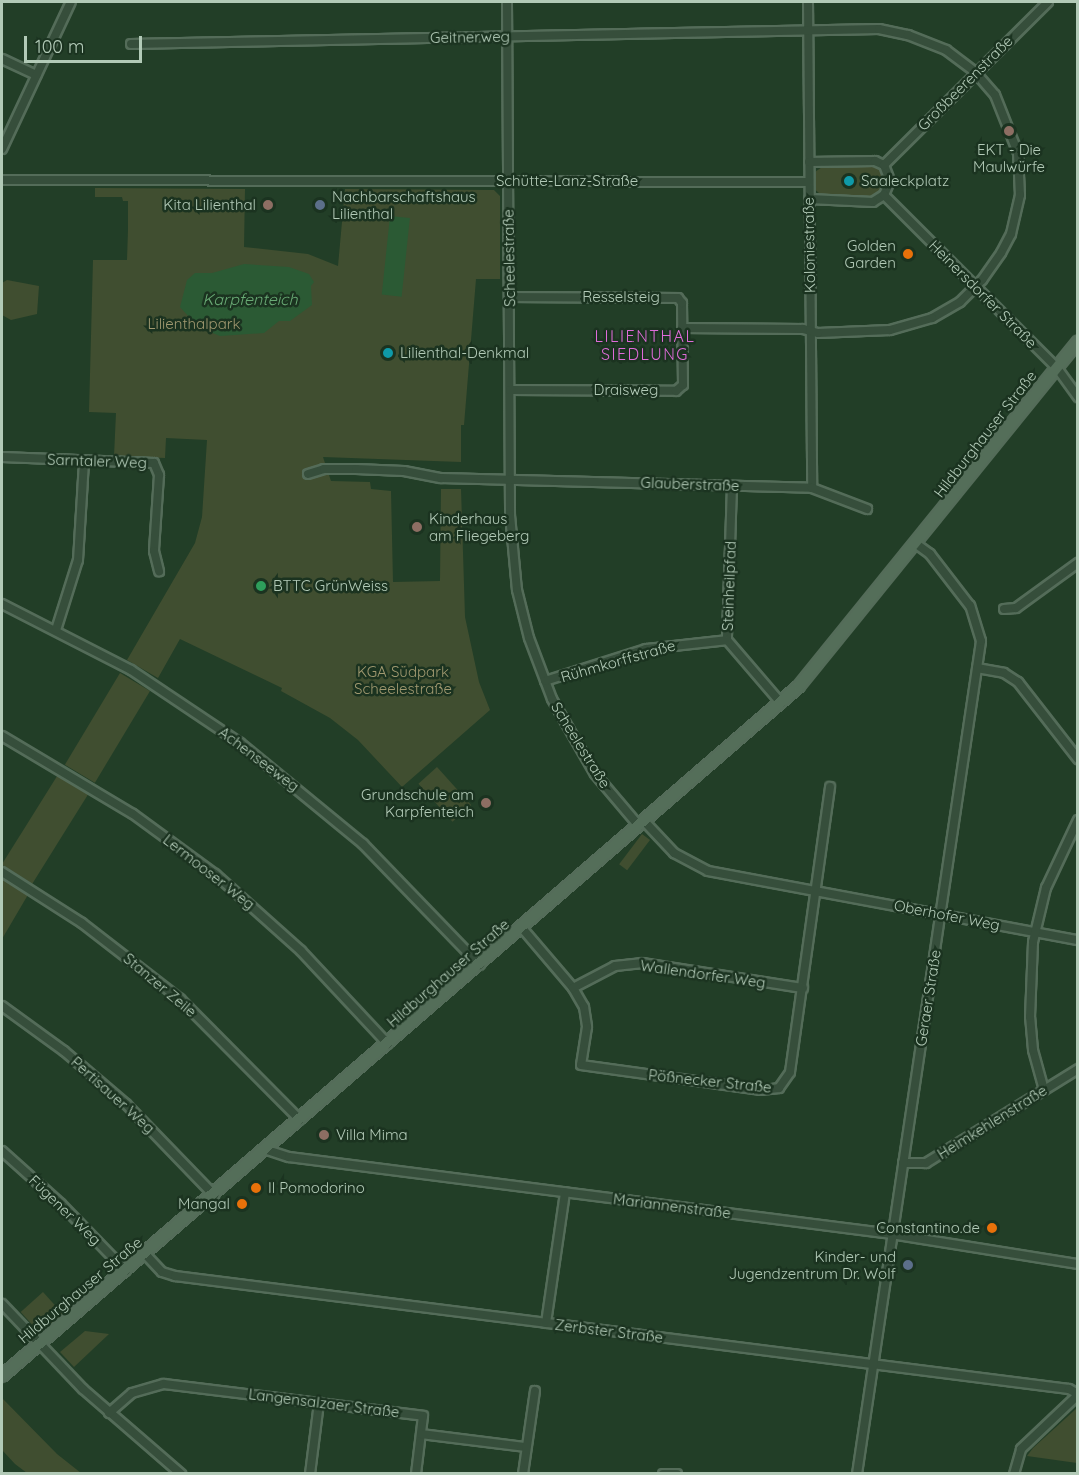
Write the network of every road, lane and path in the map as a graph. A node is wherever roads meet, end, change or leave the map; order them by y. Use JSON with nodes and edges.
{"nodes":[{"id":1,"x":71,"y":2,"type":"edge"},
{"id":2,"x":507,"y":2,"type":"edge"},
{"id":3,"x":808,"y":2,"type":"edge"},
{"id":4,"x":1048,"y":2,"type":"edge"},
{"id":5,"x":808,"y":31,"type":"junction"},
{"id":6,"x":508,"y":36,"type":"junction"},
{"id":7,"x":131,"y":44,"type":"dead end"},
{"id":8,"x":2,"y":59,"type":"edge"},
{"id":9,"x":975,"y":72,"type":"junction"},
{"id":10,"x":36,"y":75,"type":"junction"},
{"id":11,"x":2,"y":149,"type":"edge"},
{"id":12,"x":809,"y":162,"type":"junction"},
{"id":13,"x":884,"y":165,"type":"junction"},
{"id":14,"x":2,"y":180,"type":"edge"},
{"id":15,"x":509,"y":181,"type":"junction"},
{"id":16,"x":809,"y":182,"type":"junction"},
{"id":17,"x":884,"y":195,"type":"junction"},
{"id":18,"x":809,"y":200,"type":"junction"},
{"id":19,"x":976,"y":287,"type":"junction"},
{"id":20,"x":510,"y":297,"type":"junction"},
{"id":21,"x":682,"y":328,"type":"junction"},
{"id":22,"x":811,"y":332,"type":"junction"},
{"id":23,"x":1077,"y":342,"type":"edge"},
{"id":24,"x":1057,"y":368,"type":"junction"},
{"id":25,"x":510,"y":390,"type":"junction"},
{"id":26,"x":1077,"y":397,"type":"edge"},
{"id":27,"x":2,"y":457,"type":"edge"},
{"id":28,"x":84,"y":461,"type":"junction"},
{"id":29,"x":308,"y":474,"type":"dead end"},
{"id":30,"x":510,"y":479,"type":"junction"},
{"id":31,"x":732,"y":486,"type":"junction"},
{"id":32,"x":812,"y":488,"type":"junction"},
{"id":33,"x":867,"y":509,"type":"dead end"},
{"id":34,"x":916,"y":544,"type":"junction"},
{"id":35,"x":1077,"y":563,"type":"edge"},
{"id":36,"x":159,"y":572,"type":"dead end"},
{"id":37,"x":2,"y":604,"type":"edge"},
{"id":38,"x":1004,"y":609,"type":"dead end"},
{"id":39,"x":56,"y":630,"type":"junction"},
{"id":40,"x":727,"y":640,"type":"junction"},
{"id":41,"x":977,"y":668,"type":"junction"},
{"id":42,"x":545,"y":681,"type":"junction"},
{"id":43,"x":781,"y":703,"type":"junction"},
{"id":44,"x":2,"y":736,"type":"edge"},
{"id":45,"x":1077,"y":759,"type":"edge"},
{"id":46,"x":830,"y":787,"type":"dead end"},
{"id":47,"x":1077,"y":820,"type":"edge"},
{"id":48,"x":642,"y":824,"type":"junction"},
{"id":49,"x":2,"y":872,"type":"edge"},
{"id":50,"x":817,"y":890,"type":"junction"},
{"id":51,"x":941,"y":914,"type":"junction"},
{"id":52,"x":522,"y":928,"type":"junction"},
{"id":53,"x":1035,"y":932,"type":"junction"},
{"id":54,"x":1077,"y":940,"type":"edge"},
{"id":55,"x":480,"y":965,"type":"junction"},
{"id":56,"x":573,"y":988,"type":"junction"},
{"id":57,"x":803,"y":988,"type":"junction"},
{"id":58,"x":2,"y":1006,"type":"edge"},
{"id":59,"x":388,"y":1044,"type":"junction"},
{"id":60,"x":1077,"y":1068,"type":"edge"},
{"id":61,"x":1044,"y":1090,"type":"junction"},
{"id":62,"x":300,"y":1120,"type":"junction"},
{"id":63,"x":267,"y":1150,"type":"junction"},
{"id":64,"x":2,"y":1151,"type":"edge"},
{"id":65,"x":903,"y":1163,"type":"junction"},
{"id":66,"x":566,"y":1192,"type":"junction"},
{"id":67,"x":214,"y":1194,"type":"junction"},
{"id":68,"x":893,"y":1234,"type":"junction"},
{"id":69,"x":146,"y":1255,"type":"junction"},
{"id":70,"x":1077,"y":1264,"type":"edge"},
{"id":71,"x":126,"y":1271,"type":"junction"},
{"id":72,"x":2,"y":1304,"type":"edge"},
{"id":73,"x":546,"y":1323,"type":"junction"},
{"id":74,"x":41,"y":1344,"type":"junction"},
{"id":75,"x":873,"y":1365,"type":"junction"},
{"id":76,"x":2,"y":1376,"type":"edge"},
{"id":77,"x":535,"y":1391,"type":"dead end"},
{"id":78,"x":1077,"y":1395,"type":"edge"},
{"id":79,"x":319,"y":1403,"type":"junction"},
{"id":80,"x":110,"y":1413,"type":"junction"},
{"id":81,"x":421,"y":1434,"type":"junction"},
{"id":82,"x":526,"y":1447,"type":"junction"},
{"id":83,"x":181,"y":1473,"type":"edge"},
{"id":84,"x":310,"y":1473,"type":"edge"},
{"id":85,"x":416,"y":1473,"type":"edge"},
{"id":86,"x":523,"y":1473,"type":"edge"},
{"id":87,"x":663,"y":1473,"type":"edge"},
{"id":88,"x":677,"y":1473,"type":"edge"},
{"id":89,"x":857,"y":1473,"type":"edge"},
{"id":90,"x":1014,"y":1473,"type":"edge"}],
"edges":[{"from":1,"to":10,"type":"street"},
{"from":2,"to":6,"type":"street","name":"Scheelestraße"},
{"from":3,"to":5,"type":"street","name":"Koloniestraße"},
{"from":4,"to":9,"type":"street","name":"Großbeerenstraße"},
{"from":5,"to":6,"type":"street","name":"Geitnerweg"},
{"from":5,"to":9,"type":"street","name":"Geitnerweg"},
{"from":5,"to":12,"type":"street","name":"Koloniestraße"},
{"from":6,"to":7,"type":"street","name":"Geitnerweg"},
{"from":6,"to":15,"type":"street","name":"Scheelestraße"},
{"from":8,"to":10,"type":"street"},
{"from":9,"to":13,"type":"street","name":"Großbeerenstraße"},
{"from":9,"to":19,"type":"street","name":"Geitnerweg"},
{"from":10,"to":11,"type":"street"},
{"from":12,"to":13,"type":"street"},
{"from":12,"to":16,"type":"street","name":"Koloniestraße"},
{"from":13,"to":17,"type":"street"},
{"from":14,"to":15,"type":"street","name":"Schütte-Lanz-Straße"},
{"from":15,"to":16,"type":"street","name":"Schütte-Lanz-Straße"},
{"from":15,"to":20,"type":"street","name":"Scheelestraße"},
{"from":16,"to":18,"type":"street","name":"Koloniestraße"},
{"from":17,"to":18,"type":"street"},
{"from":17,"to":19,"type":"street","name":"Heinersdorfer Straße"},
{"from":18,"to":22,"type":"street","name":"Koloniestraße"},
{"from":19,"to":22,"type":"street","name":"Geitnerweg"},
{"from":19,"to":24,"type":"street","name":"Heinersdorfer Straße"},
{"from":20,"to":21,"type":"street","name":"Resselsteig"},
{"from":20,"to":25,"type":"street","name":"Scheelestraße"},
{"from":21,"to":22,"type":"street"},
{"from":21,"to":25,"type":"street","name":"Draisweg"},
{"from":22,"to":32,"type":"street","name":"Koloniestraße"},
{"from":23,"to":24,"type":"main road","name":"Hildburghauser Straße"},
{"from":24,"to":26,"type":"street","name":"Heinersdorfer Straße"},
{"from":24,"to":34,"type":"main road","name":"Hildburghauser Straße"},
{"from":25,"to":30,"type":"street","name":"Scheelestraße"},
{"from":27,"to":28,"type":"street","name":"Sarntaler Weg"},
{"from":28,"to":36,"type":"street","name":"Sarntaler Weg"},
{"from":28,"to":39,"type":"street"},
{"from":29,"to":30,"type":"street"},
{"from":30,"to":31,"type":"street","name":"Glauberstraße"},
{"from":30,"to":42,"type":"street","name":"Scheelestraße"},
{"from":31,"to":32,"type":"street","name":"Glauberstraße"},
{"from":31,"to":40,"type":"street","name":"Steinheilpfad"},
{"from":32,"to":33,"type":"street","name":"Glauberstraße"},
{"from":34,"to":41,"type":"street","name":"Geraer Straße"},
{"from":34,"to":43,"type":"main road","name":"Hildburghauser Straße"},
{"from":35,"to":38,"type":"street"},
{"from":37,"to":39,"type":"street","name":"Achenseeweg"},
{"from":39,"to":55,"type":"street","name":"Achenseeweg"},
{"from":40,"to":42,"type":"street","name":"Rühmkorffstraße"},
{"from":40,"to":43,"type":"street","name":"Steinheilpfad"},
{"from":41,"to":45,"type":"street"},
{"from":41,"to":51,"type":"street","name":"Geraer Straße"},
{"from":42,"to":48,"type":"street","name":"Scheelestraße"},
{"from":43,"to":48,"type":"main road","name":"Hildburghauser Straße"},
{"from":44,"to":59,"type":"street","name":"Lermooser Weg"},
{"from":46,"to":50,"type":"street"},
{"from":47,"to":53,"type":"street"},
{"from":48,"to":50,"type":"street","name":"Oberhofer Weg"},
{"from":48,"to":52,"type":"main road","name":"Hildburghauser Straße"},
{"from":49,"to":62,"type":"street","name":"Stanzer Zeile"},
{"from":50,"to":51,"type":"street","name":"Oberhofer Weg"},
{"from":50,"to":57,"type":"street","name":"Pößnecker Straße"},
{"from":51,"to":53,"type":"street","name":"Oberhofer Weg"},
{"from":51,"to":65,"type":"street","name":"Geraer Straße"},
{"from":52,"to":55,"type":"main road","name":"Hildburghauser Straße"},
{"from":52,"to":56,"type":"street"},
{"from":53,"to":54,"type":"street","name":"Oberhofer Weg"},
{"from":53,"to":61,"type":"street"},
{"from":55,"to":59,"type":"main road","name":"Hildburghauser Straße"},
{"from":56,"to":57,"type":"street","name":"Wallendorfer Weg"},
{"from":56,"to":57,"type":"street","name":"Pößnecker Straße"},
{"from":58,"to":67,"type":"street","name":"Pertisauer Weg"},
{"from":59,"to":62,"type":"main road","name":"Hildburghauser Straße"},
{"from":60,"to":61,"type":"street","name":"Heimkehlenstraße"},
{"from":61,"to":65,"type":"street","name":"Heimkehlenstraße"},
{"from":62,"to":63,"type":"main road","name":"Hildburghauser Straße"},
{"from":63,"to":66,"type":"street","name":"Mariannenstraße"},
{"from":63,"to":67,"type":"main road","name":"Hildburghauser Straße"},
{"from":64,"to":71,"type":"street","name":"Fügener Weg"},
{"from":65,"to":68,"type":"street","name":"Geraer Straße"},
{"from":66,"to":68,"type":"street","name":"Mariannenstraße"},
{"from":66,"to":73,"type":"street"},
{"from":67,"to":69,"type":"main road","name":"Hildburghauser Straße"},
{"from":68,"to":70,"type":"street","name":"Mariannenstraße"},
{"from":68,"to":75,"type":"street","name":"Geraer Straße"},
{"from":69,"to":71,"type":"main road","name":"Hildburghauser Straße"},
{"from":69,"to":73,"type":"street","name":"Zerbster Straße"},
{"from":71,"to":74,"type":"main road","name":"Hildburghauser Straße"},
{"from":72,"to":74,"type":"street"},
{"from":73,"to":75,"type":"street","name":"Zerbster Straße"},
{"from":74,"to":76,"type":"main road","name":"Hildburghauser Straße"},
{"from":74,"to":80,"type":"street"},
{"from":75,"to":78,"type":"street","name":"Zerbster Straße"},
{"from":75,"to":89,"type":"street","name":"Geraer Straße"},
{"from":77,"to":82,"type":"street"},
{"from":78,"to":90,"type":"street"},
{"from":79,"to":80,"type":"street","name":"Langensalzaer Straße"},
{"from":79,"to":81,"type":"street","name":"Langensalzaer Straße"},
{"from":79,"to":84,"type":"street"},
{"from":80,"to":83,"type":"street"},
{"from":81,"to":82,"type":"street"},
{"from":81,"to":85,"type":"street"},
{"from":82,"to":86,"type":"street"},
{"from":87,"to":88,"type":"street"}]}
